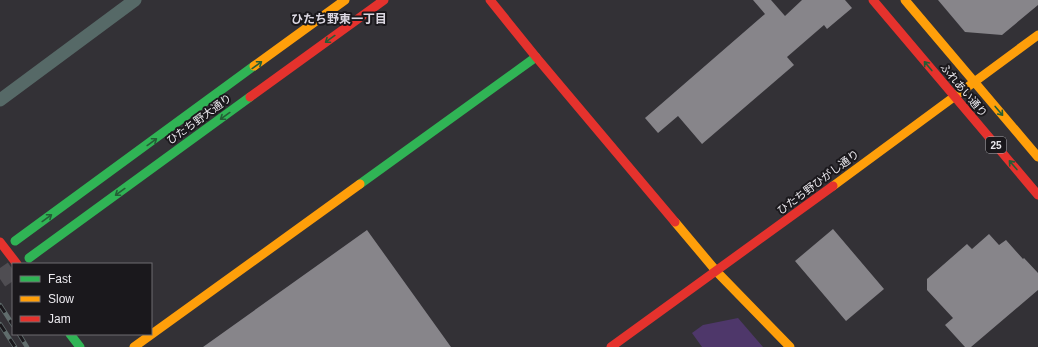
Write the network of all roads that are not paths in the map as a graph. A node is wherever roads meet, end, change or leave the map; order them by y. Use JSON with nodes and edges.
{"nodes":[{"id":1,"x":135,"y":0,"type":"edge"},
{"id":2,"x":345,"y":0,"type":"edge"},
{"id":3,"x":384,"y":0,"type":"edge"},
{"id":4,"x":490,"y":0,"type":"edge"},
{"id":5,"x":873,"y":0,"type":"edge"},
{"id":6,"x":904,"y":0,"type":"edge"},
{"id":7,"x":1038,"y":35,"type":"edge"},
{"id":8,"x":536,"y":57,"type":"junction"},
{"id":9,"x":974,"y":81,"type":"junction"},
{"id":10,"x":953,"y":96,"type":"junction"},
{"id":11,"x":0,"y":100,"type":"edge"},
{"id":12,"x":1038,"y":157,"type":"edge"},
{"id":13,"x":1038,"y":195,"type":"edge"},
{"id":14,"x":15,"y":241,"type":"dead end"},
{"id":15,"x":0,"y":242,"type":"edge"},
{"id":16,"x":29,"y":258,"type":"dead end"},
{"id":17,"x":15,"y":263,"type":"edge"},
{"id":18,"x":717,"y":272,"type":"junction"},
{"id":19,"x":152,"y":334,"type":"edge"},
{"id":20,"x":71,"y":335,"type":"edge"},
{"id":21,"x":151,"y":335,"type":"edge"},
{"id":22,"x":80,"y":347,"type":"edge"},
{"id":23,"x":134,"y":347,"type":"edge"},
{"id":24,"x":611,"y":347,"type":"edge"},
{"id":25,"x":790,"y":347,"type":"edge"}],
"edges":[{"from":1,"to":11,"type":"street"},
{"from":14,"to":2,"type":"street","name":"ひたち野大通り","one_way":true},
{"from":3,"to":16,"type":"street","name":"ひたち野大通り","one_way":true},
{"from":4,"to":8,"type":"street"},
{"from":10,"to":5,"type":"street","name":"ふれあい通り","number":"25","one_way":true},
{"from":6,"to":9,"type":"street","name":"ふれあい通り","number":"25"},
{"from":7,"to":9,"type":"street","name":"ひたち野ひがし通り"},
{"from":8,"to":18,"type":"street"},
{"from":8,"to":19,"type":"street"},
{"from":9,"to":10,"type":"street","name":"ひたち野ひがし通り"},
{"from":9,"to":12,"type":"street","name":"ふれあい通り","number":"25","one_way":true},
{"from":13,"to":10,"type":"street","name":"ふれあい通り","number":"25","one_way":true},
{"from":10,"to":18,"type":"street","name":"ひたち野ひがし通り"},
{"from":15,"to":17,"type":"street"},
{"from":18,"to":24,"type":"street","name":"ひたち野ひがし通り"},
{"from":18,"to":25,"type":"street"},
{"from":20,"to":22,"type":"street"},
{"from":21,"to":23,"type":"street"}]}
